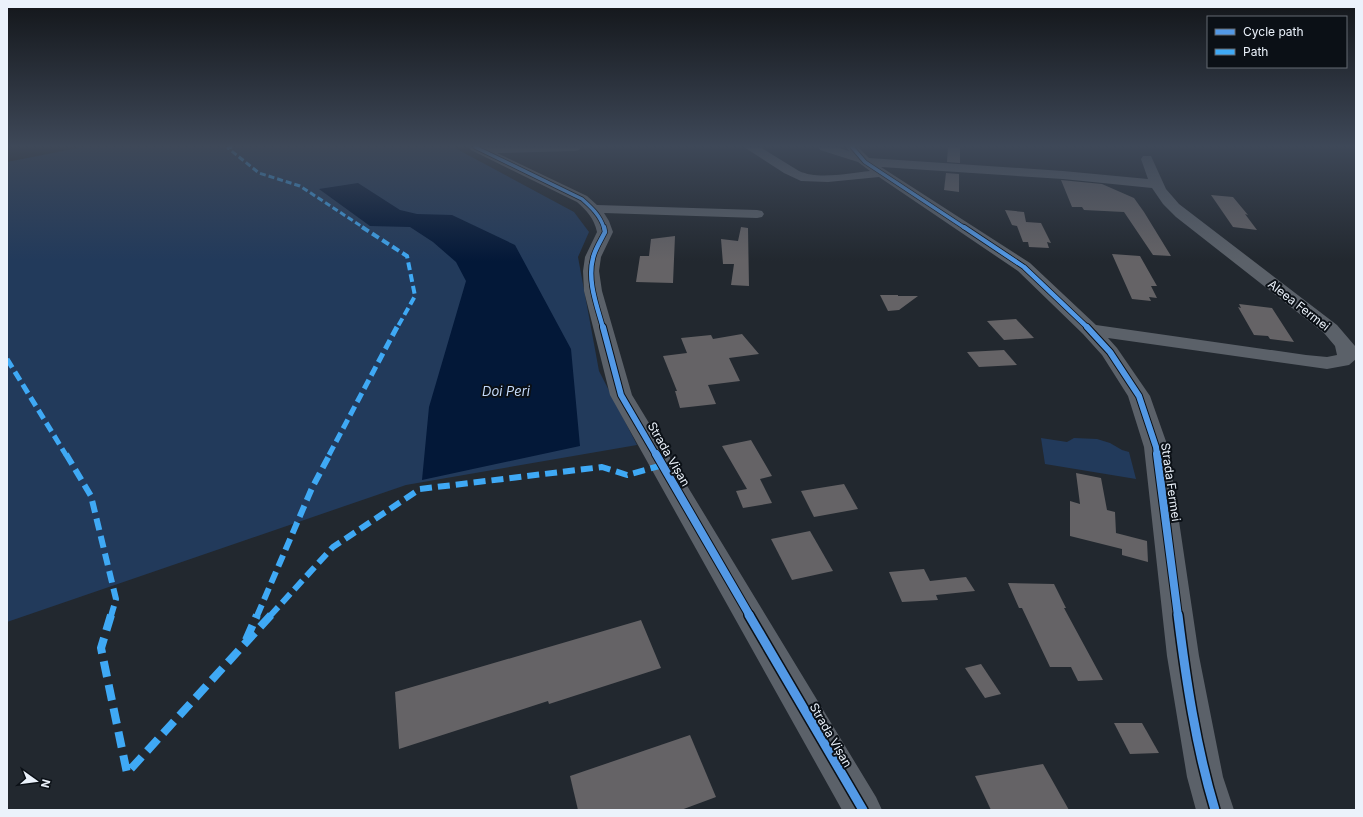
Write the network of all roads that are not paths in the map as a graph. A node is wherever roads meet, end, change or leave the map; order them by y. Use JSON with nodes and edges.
{"nodes":[{"id":1,"x":553,"y":185,"type":"edge"},
{"id":2,"x":902,"y":185,"type":"edge"},
{"id":3,"x":1153,"y":185,"type":"edge"},
{"id":4,"x":594,"y":210,"type":"junction"},
{"id":5,"x":758,"y":214,"type":"dead end"},
{"id":6,"x":1090,"y":330,"type":"junction"},
{"id":7,"x":863,"y":810,"type":"edge"},
{"id":8,"x":1215,"y":810,"type":"edge"}],
"edges":[{"from":1,"to":4,"type":"street","name":"Strada Vișan"},
{"from":2,"to":6,"type":"street","name":"Strada Fermei"},
{"from":3,"to":6,"type":"street","name":"Aleea Fermei"},
{"from":4,"to":5,"type":"street"},
{"from":4,"to":7,"type":"street","name":"Strada Vișan"},
{"from":6,"to":8,"type":"street","name":"Strada Fermei"}]}
